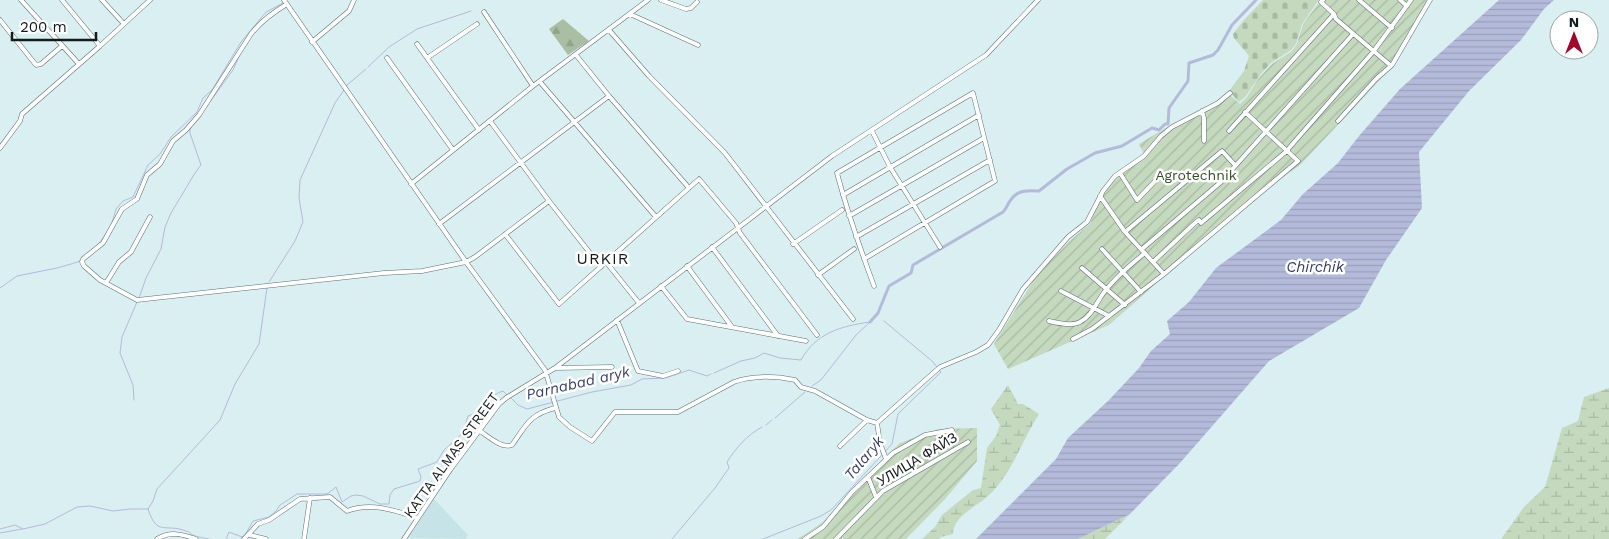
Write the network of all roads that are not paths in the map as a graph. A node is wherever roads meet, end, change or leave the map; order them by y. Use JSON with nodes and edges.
{"nodes":[{"id":1,"x":21,"y":0,"type":"edge"},
{"id":2,"x":62,"y":0,"type":"edge"},
{"id":3,"x":102,"y":0,"type":"edge"},
{"id":4,"x":142,"y":0,"type":"edge"},
{"id":5,"x":150,"y":0,"type":"edge"},
{"id":6,"x":284,"y":0,"type":"edge"},
{"id":7,"x":354,"y":0,"type":"edge"},
{"id":8,"x":648,"y":0,"type":"edge"},
{"id":9,"x":661,"y":0,"type":"edge"},
{"id":10,"x":1038,"y":0,"type":"edge"},
{"id":11,"x":1322,"y":0,"type":"edge"},
{"id":12,"x":1359,"y":0,"type":"edge"},
{"id":13,"x":1400,"y":0,"type":"edge"},
{"id":14,"x":1411,"y":0,"type":"edge"},
{"id":15,"x":1430,"y":0,"type":"edge"},
{"id":16,"x":697,"y":2,"type":"dead end"},
{"id":17,"x":146,"y":4,"type":"junction"},
{"id":18,"x":287,"y":4,"type":"junction"},
{"id":19,"x":1407,"y":6,"type":"junction"},
{"id":20,"x":484,"y":12,"type":"dead end"},
{"id":21,"x":630,"y":14,"type":"junction"},
{"id":22,"x":1334,"y":14,"type":"junction"},
{"id":23,"x":0,"y":20,"type":"edge"},
{"id":24,"x":124,"y":24,"type":"junction"},
{"id":25,"x":477,"y":24,"type":"dead end"},
{"id":26,"x":1392,"y":28,"type":"junction"},
{"id":27,"x":609,"y":30,"type":"junction"},
{"id":28,"x":1353,"y":34,"type":"junction"},
{"id":29,"x":312,"y":42,"type":"junction"},
{"id":30,"x":417,"y":44,"type":"dead end"},
{"id":31,"x":698,"y":45,"type":"dead end"},
{"id":32,"x":62,"y":46,"type":"junction"},
{"id":33,"x":100,"y":46,"type":"junction"},
{"id":34,"x":1373,"y":52,"type":"junction"},
{"id":35,"x":576,"y":55,"type":"junction"},
{"id":36,"x":387,"y":58,"type":"dead end"},
{"id":37,"x":427,"y":58,"type":"junction"},
{"id":38,"x":79,"y":64,"type":"junction"},
{"id":39,"x":1390,"y":66,"type":"junction"},
{"id":40,"x":540,"y":82,"type":"junction"},
{"id":41,"x":533,"y":86,"type":"junction"},
{"id":42,"x":1230,"y":93,"type":"dead end"},
{"id":43,"x":609,"y":96,"type":"junction"},
{"id":44,"x":1202,"y":111,"type":"junction"},
{"id":45,"x":1245,"y":112,"type":"junction"},
{"id":46,"x":978,"y":115,"type":"junction"},
{"id":47,"x":490,"y":121,"type":"junction"},
{"id":48,"x":1338,"y":121,"type":"dead end"},
{"id":49,"x":575,"y":122,"type":"junction"},
{"id":50,"x":479,"y":130,"type":"junction"},
{"id":51,"x":872,"y":130,"type":"junction"},
{"id":52,"x":1229,"y":131,"type":"dead end"},
{"id":53,"x":1266,"y":131,"type":"junction"},
{"id":54,"x":984,"y":138,"type":"junction"},
{"id":55,"x":1204,"y":141,"type":"dead end"},
{"id":56,"x":880,"y":147,"type":"junction"},
{"id":57,"x":0,"y":148,"type":"edge"},
{"id":58,"x":1289,"y":149,"type":"junction"},
{"id":59,"x":453,"y":150,"type":"junction"},
{"id":60,"x":990,"y":160,"type":"junction"},
{"id":61,"x":522,"y":162,"type":"junction"},
{"id":62,"x":1236,"y":165,"type":"junction"},
{"id":63,"x":890,"y":167,"type":"junction"},
{"id":64,"x":1120,"y":173,"type":"junction"},
{"id":65,"x":1159,"y":177,"type":"dead end"},
{"id":66,"x":411,"y":184,"type":"junction"},
{"id":67,"x":902,"y":185,"type":"junction"},
{"id":68,"x":689,"y":188,"type":"junction"},
{"id":69,"x":843,"y":195,"type":"junction"},
{"id":70,"x":1100,"y":196,"type":"junction"},
{"id":71,"x":549,"y":201,"type":"junction"},
{"id":72,"x":913,"y":204,"type":"junction"},
{"id":73,"x":766,"y":206,"type":"junction"},
{"id":74,"x":842,"y":210,"type":"dead end"},
{"id":75,"x":849,"y":216,"type":"junction"},
{"id":76,"x":150,"y":217,"type":"dead end"},
{"id":77,"x":656,"y":217,"type":"junction"},
{"id":78,"x":924,"y":223,"type":"junction"},
{"id":79,"x":439,"y":224,"type":"junction"},
{"id":80,"x":738,"y":228,"type":"junction"},
{"id":81,"x":1126,"y":232,"type":"junction"},
{"id":82,"x":505,"y":234,"type":"junction"},
{"id":83,"x":856,"y":237,"type":"junction"},
{"id":84,"x":793,"y":244,"type":"junction"},
{"id":85,"x":712,"y":247,"type":"junction"},
{"id":86,"x":940,"y":247,"type":"dead end"},
{"id":87,"x":1102,"y":249,"type":"dead end"},
{"id":88,"x":854,"y":250,"type":"dead end"},
{"id":89,"x":1143,"y":251,"type":"junction"},
{"id":90,"x":864,"y":258,"type":"junction"},
{"id":91,"x":466,"y":262,"type":"junction"},
{"id":92,"x":606,"y":262,"type":"junction"},
{"id":93,"x":1153,"y":262,"type":"junction"},
{"id":94,"x":688,"y":266,"type":"junction"},
{"id":95,"x":601,"y":267,"type":"junction"},
{"id":96,"x":1082,"y":268,"type":"dead end"},
{"id":97,"x":1122,"y":272,"type":"junction"},
{"id":98,"x":1164,"y":274,"type":"junction"},
{"id":99,"x":818,"y":275,"type":"junction"},
{"id":100,"x":106,"y":283,"type":"junction"},
{"id":101,"x":661,"y":286,"type":"junction"},
{"id":102,"x":874,"y":286,"type":"dead end"},
{"id":103,"x":1107,"y":289,"type":"junction"},
{"id":104,"x":1061,"y":291,"type":"dead end"},
{"id":105,"x":1141,"y":292,"type":"junction"},
{"id":106,"x":639,"y":303,"type":"junction"},
{"id":107,"x":1125,"y":305,"type":"junction"},
{"id":108,"x":1094,"y":308,"type":"junction"},
{"id":109,"x":1109,"y":316,"type":"junction"},
{"id":110,"x":617,"y":320,"type":"junction"},
{"id":111,"x":853,"y":320,"type":"dead end"},
{"id":112,"x":1049,"y":321,"type":"dead end"},
{"id":113,"x":732,"y":327,"type":"junction"},
{"id":114,"x":817,"y":335,"type":"dead end"},
{"id":115,"x":778,"y":336,"type":"junction"},
{"id":116,"x":1074,"y":339,"type":"dead end"},
{"id":117,"x":806,"y":341,"type":"dead end"},
{"id":118,"x":612,"y":367,"type":"dead end"},
{"id":119,"x":555,"y":368,"type":"junction"},
{"id":120,"x":678,"y":371,"type":"dead end"},
{"id":121,"x":546,"y":374,"type":"junction"},
{"id":122,"x":555,"y":408,"type":"junction"},
{"id":123,"x":867,"y":420,"type":"junction"},
{"id":124,"x":877,"y":423,"type":"junction"},
{"id":125,"x":952,"y":430,"type":"dead end"},
{"id":126,"x":480,"y":431,"type":"junction"},
{"id":127,"x":968,"y":442,"type":"dead end"},
{"id":128,"x":840,"y":446,"type":"dead end"},
{"id":129,"x":884,"y":456,"type":"junction"},
{"id":130,"x":868,"y":477,"type":"junction"},
{"id":131,"x":310,"y":498,"type":"junction"},
{"id":132,"x":876,"y":498,"type":"junction"},
{"id":133,"x":417,"y":518,"type":"junction"},
{"id":134,"x":250,"y":535,"type":"junction"},
{"id":135,"x":157,"y":539,"type":"edge"},
{"id":136,"x":196,"y":539,"type":"edge"},
{"id":137,"x":244,"y":539,"type":"edge"},
{"id":138,"x":266,"y":539,"type":"edge"},
{"id":139,"x":304,"y":539,"type":"edge"},
{"id":140,"x":405,"y":539,"type":"edge"},
{"id":141,"x":805,"y":539,"type":"edge"},
{"id":142,"x":836,"y":539,"type":"edge"}],
"edges":[{"from":1,"to":32,"type":"street"},
{"from":2,"to":33,"type":"street"},
{"from":3,"to":24,"type":"street"},
{"from":4,"to":17,"type":"street"},
{"from":5,"to":17,"type":"street"},
{"from":6,"to":18,"type":"street"},
{"from":7,"to":29,"type":"street"},
{"from":8,"to":21,"type":"street"},
{"from":9,"to":16,"type":"street"},
{"from":10,"to":51,"type":"street","name":"KATTA ALMAS STREET"},
{"from":11,"to":22,"type":"street"},
{"from":12,"to":26,"type":"street"},
{"from":13,"to":19,"type":"street"},
{"from":14,"to":19,"type":"street"},
{"from":15,"to":39,"type":"street"},
{"from":17,"to":24,"type":"street"},
{"from":18,"to":29,"type":"street"},
{"from":18,"to":100,"type":"street"},
{"from":19,"to":26,"type":"street"},
{"from":20,"to":41,"type":"street"},
{"from":21,"to":27,"type":"street"},
{"from":21,"to":31,"type":"street"},
{"from":22,"to":28,"type":"street"},
{"from":22,"to":45,"type":"street"},
{"from":23,"to":32,"type":"street"},
{"from":24,"to":33,"type":"street"},
{"from":25,"to":37,"type":"street"},
{"from":26,"to":34,"type":"street"},
{"from":27,"to":35,"type":"street"},
{"from":27,"to":73,"type":"street"},
{"from":28,"to":34,"type":"street"},
{"from":28,"to":53,"type":"street"},
{"from":29,"to":66,"type":"street"},
{"from":30,"to":37,"type":"street"},
{"from":32,"to":38,"type":"street"},
{"from":33,"to":38,"type":"street"},
{"from":34,"to":39,"type":"street"},
{"from":34,"to":58,"type":"street"},
{"from":35,"to":40,"type":"street"},
{"from":35,"to":43,"type":"street"},
{"from":36,"to":59,"type":"street"},
{"from":37,"to":50,"type":"street"},
{"from":38,"to":57,"type":"street"},
{"from":39,"to":48,"type":"street"},
{"from":40,"to":41,"type":"street"},
{"from":40,"to":49,"type":"street"},
{"from":41,"to":47,"type":"street"},
{"from":42,"to":44,"type":"street"},
{"from":43,"to":49,"type":"street"},
{"from":43,"to":68,"type":"street"},
{"from":44,"to":55,"type":"street"},
{"from":44,"to":64,"type":"street"},
{"from":45,"to":52,"type":"street"},
{"from":45,"to":53,"type":"street"},
{"from":46,"to":54,"type":"street"},
{"from":46,"to":56,"type":"street"},
{"from":46,"to":63,"type":"street"},
{"from":47,"to":50,"type":"street"},
{"from":47,"to":61,"type":"street"},
{"from":49,"to":61,"type":"street"},
{"from":49,"to":77,"type":"street"},
{"from":50,"to":59,"type":"street"},
{"from":51,"to":56,"type":"street"},
{"from":51,"to":73,"type":"street","name":"KATTA ALMAS STREET"},
{"from":53,"to":58,"type":"street"},
{"from":53,"to":62,"type":"street"},
{"from":54,"to":60,"type":"street"},
{"from":54,"to":67,"type":"street"},
{"from":56,"to":63,"type":"street"},
{"from":56,"to":69,"type":"street"},
{"from":58,"to":93,"type":"street"},
{"from":58,"to":98,"type":"street"},
{"from":59,"to":66,"type":"street"},
{"from":60,"to":72,"type":"street"},
{"from":60,"to":78,"type":"street"},
{"from":61,"to":71,"type":"street"},
{"from":61,"to":79,"type":"street"},
{"from":62,"to":81,"type":"street"},
{"from":62,"to":89,"type":"street"},
{"from":63,"to":67,"type":"street"},
{"from":63,"to":69,"type":"street"},
{"from":64,"to":65,"type":"street"},
{"from":64,"to":70,"type":"street"},
{"from":66,"to":79,"type":"street"},
{"from":67,"to":72,"type":"street"},
{"from":67,"to":75,"type":"street"},
{"from":68,"to":77,"type":"street"},
{"from":68,"to":80,"type":"street"},
{"from":69,"to":75,"type":"street"},
{"from":70,"to":81,"type":"street"},
{"from":70,"to":124,"type":"street"},
{"from":71,"to":82,"type":"street"},
{"from":71,"to":95,"type":"street"},
{"from":72,"to":78,"type":"street"},
{"from":72,"to":83,"type":"street"},
{"from":73,"to":80,"type":"street","name":"KATTA ALMAS STREET"},
{"from":73,"to":84,"type":"street"},
{"from":74,"to":84,"type":"street"},
{"from":75,"to":83,"type":"street"},
{"from":76,"to":100,"type":"street"},
{"from":77,"to":92,"type":"street"},
{"from":78,"to":86,"type":"street"},
{"from":78,"to":90,"type":"street"},
{"from":79,"to":91,"type":"street"},
{"from":80,"to":85,"type":"street","name":"KATTA ALMAS STREET"},
{"from":80,"to":114,"type":"street"},
{"from":81,"to":89,"type":"street"},
{"from":82,"to":91,"type":"street"},
{"from":82,"to":95,"type":"street"},
{"from":83,"to":90,"type":"street"},
{"from":84,"to":99,"type":"street"},
{"from":85,"to":94,"type":"street","name":"KATTA ALMAS STREET"},
{"from":85,"to":115,"type":"street"},
{"from":87,"to":97,"type":"street"},
{"from":88,"to":99,"type":"street"},
{"from":89,"to":93,"type":"street"},
{"from":89,"to":97,"type":"street"},
{"from":90,"to":102,"type":"street"},
{"from":91,"to":100,"type":"street"},
{"from":91,"to":121,"type":"street"},
{"from":92,"to":95,"type":"street"},
{"from":92,"to":106,"type":"street"},
{"from":93,"to":98,"type":"street"},
{"from":94,"to":101,"type":"street","name":"KATTA ALMAS STREET"},
{"from":94,"to":113,"type":"street"},
{"from":96,"to":103,"type":"street"},
{"from":97,"to":103,"type":"street"},
{"from":97,"to":105,"type":"street"},
{"from":98,"to":105,"type":"street"},
{"from":99,"to":111,"type":"street"},
{"from":101,"to":106,"type":"street","name":"KATTA ALMAS STREET"},
{"from":101,"to":113,"type":"street"},
{"from":103,"to":107,"type":"street"},
{"from":103,"to":108,"type":"street"},
{"from":104,"to":108,"type":"street"},
{"from":105,"to":107,"type":"street"},
{"from":106,"to":110,"type":"street","name":"KATTA ALMAS STREET"},
{"from":107,"to":109,"type":"street"},
{"from":108,"to":109,"type":"street"},
{"from":108,"to":112,"type":"street"},
{"from":109,"to":116,"type":"street"},
{"from":110,"to":119,"type":"street","name":"KATTA ALMAS STREET"},
{"from":110,"to":120,"type":"street"},
{"from":113,"to":115,"type":"street"},
{"from":115,"to":117,"type":"street"},
{"from":118,"to":119,"type":"street"},
{"from":119,"to":121,"type":"street","name":"KATTA ALMAS STREET"},
{"from":121,"to":122,"type":"street"},
{"from":121,"to":126,"type":"street","name":"KATTA ALMAS STREET"},
{"from":122,"to":123,"type":"street"},
{"from":122,"to":126,"type":"street"},
{"from":123,"to":124,"type":"street"},
{"from":123,"to":128,"type":"street"},
{"from":124,"to":129,"type":"street"},
{"from":125,"to":129,"type":"street"},
{"from":126,"to":133,"type":"street","name":"KATTA ALMAS STREET"},
{"from":127,"to":132,"type":"street","name":"УЛИЦА ФАЙЗ"},
{"from":129,"to":130,"type":"street"},
{"from":130,"to":132,"type":"street"},
{"from":130,"to":141,"type":"street"},
{"from":131,"to":133,"type":"street"},
{"from":131,"to":134,"type":"street"},
{"from":131,"to":139,"type":"street"},
{"from":132,"to":142,"type":"street","name":"УЛИЦА ФАЙЗ"},
{"from":133,"to":140,"type":"street","name":"KATTA ALMAS STREET"},
{"from":134,"to":137,"type":"street"},
{"from":134,"to":138,"type":"street"},
{"from":135,"to":136,"type":"street"}]}
